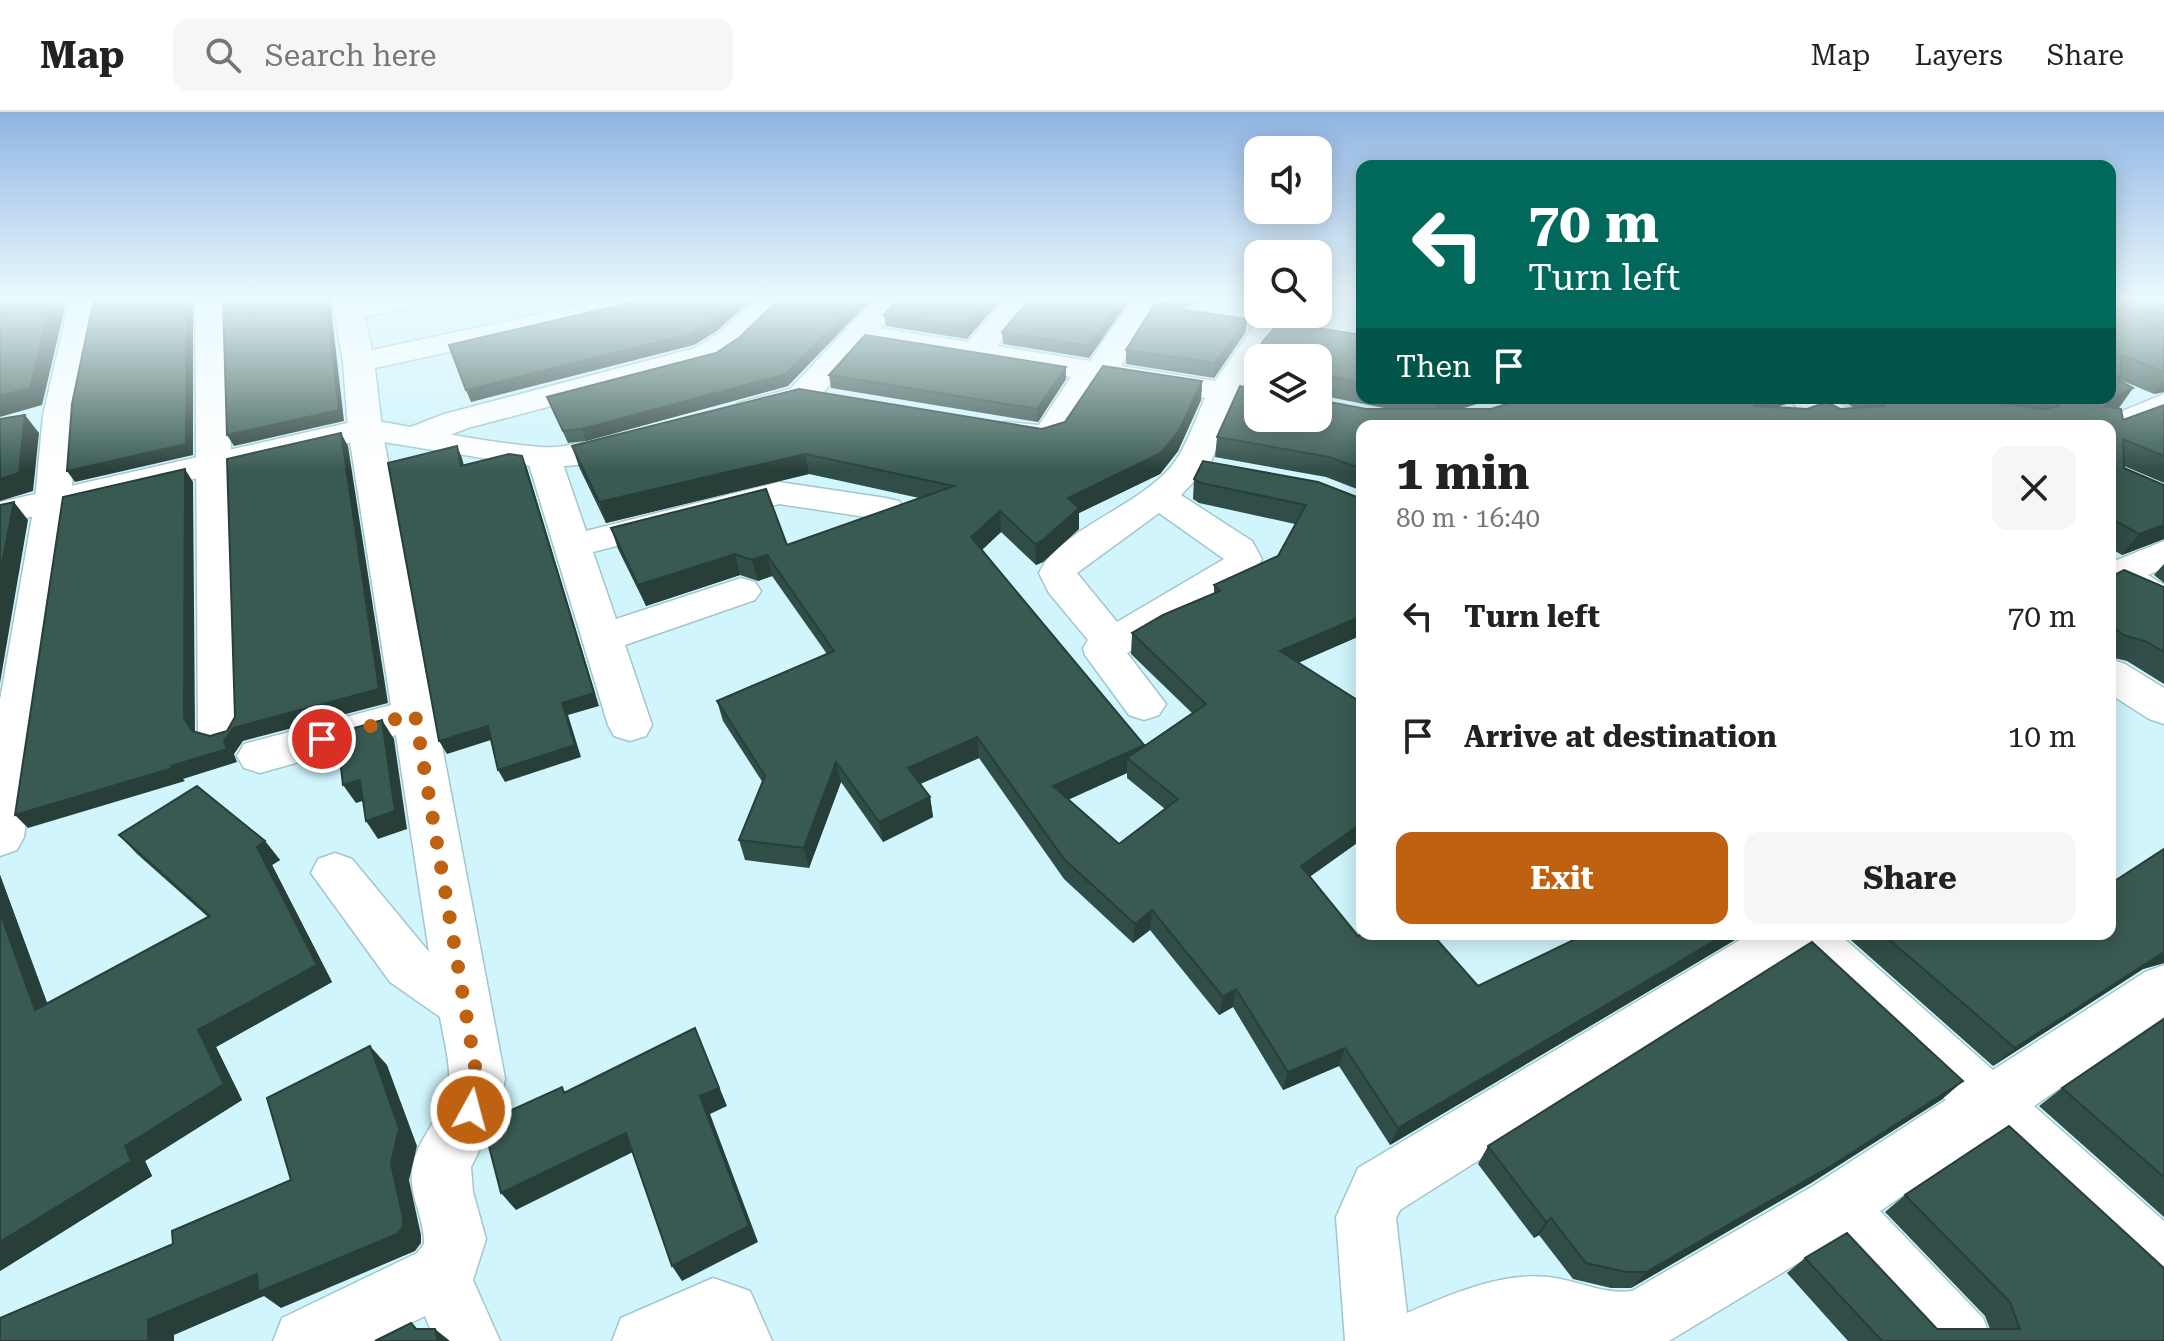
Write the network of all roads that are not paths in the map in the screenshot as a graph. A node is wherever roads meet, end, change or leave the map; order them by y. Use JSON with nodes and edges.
{"nodes":[{"id":1,"x":66,"y":356,"type":"edge"},
{"id":2,"x":211,"y":356,"type":"edge"},
{"id":3,"x":358,"y":356,"type":"edge"},
{"id":4,"x":386,"y":356,"type":"edge"},
{"id":5,"x":701,"y":356,"type":"edge"},
{"id":6,"x":845,"y":356,"type":"edge"},
{"id":7,"x":1005,"y":356,"type":"edge"},
{"id":8,"x":1107,"y":356,"type":"edge"},
{"id":9,"x":1254,"y":356,"type":"edge"},
{"id":10,"x":359,"y":362,"type":"junction"},
{"id":11,"x":1097,"y":370,"type":"junction"},
{"id":12,"x":1225,"y":390,"type":"junction"},
{"id":13,"x":2121,"y":392,"type":"edge"},
{"id":14,"x":1244,"y":394,"type":"edge"},
{"id":15,"x":1808,"y":404,"type":"edge"},
{"id":16,"x":1815,"y":404,"type":"edge"},
{"id":17,"x":2158,"y":407,"type":"edge"},
{"id":18,"x":714,"y":420,"type":"edge"},
{"id":19,"x":1780,"y":420,"type":"edge"},
{"id":20,"x":1843,"y":420,"type":"edge"},
{"id":21,"x":2116,"y":425,"type":"edge"},
{"id":22,"x":971,"y":426,"type":"edge"},
{"id":23,"x":365,"y":429,"type":"junction"},
{"id":24,"x":670,"y":432,"type":"edge"},
{"id":25,"x":420,"y":435,"type":"junction"},
{"id":26,"x":544,"y":458,"type":"junction"},
{"id":27,"x":213,"y":465,"type":"junction"},
{"id":28,"x":1159,"y":496,"type":"junction"},
{"id":29,"x":53,"y":500,"type":"junction"},
{"id":30,"x":886,"y":509,"type":"edge"},
{"id":31,"x":0,"y":513,"type":"edge"},
{"id":32,"x":572,"y":546,"type":"junction"},
{"id":33,"x":2164,"y":553,"type":"edge"},
{"id":34,"x":2116,"y":573,"type":"edge"},
{"id":35,"x":2116,"y":576,"type":"edge"},
{"id":36,"x":741,"y":591,"type":"dead end"},
{"id":37,"x":18,"y":602,"type":"edge"},
{"id":38,"x":2164,"y":602,"type":"edge"},
{"id":39,"x":600,"y":639,"type":"junction"},
{"id":40,"x":1111,"y":641,"type":"junction"},
{"id":41,"x":2116,"y":678,"type":"edge"},
{"id":42,"x":1144,"y":704,"type":"dead end"},
{"id":43,"x":2164,"y":708,"type":"edge"},
{"id":44,"x":415,"y":714,"type":"junction"},
{"id":45,"x":630,"y":725,"type":"dead end"},
{"id":46,"x":220,"y":731,"type":"edge"},
{"id":47,"x":260,"y":756,"type":"dead end"},
{"id":48,"x":0,"y":837,"type":"edge"},
{"id":49,"x":335,"y":873,"type":"dead end"},
{"id":50,"x":1784,"y":940,"type":"edge"},
{"id":51,"x":1810,"y":940,"type":"edge"},
{"id":52,"x":2164,"y":988,"type":"edge"},
{"id":53,"x":465,"y":1005,"type":"junction"},
{"id":54,"x":1989,"y":1105,"type":"junction"},
{"id":55,"x":1834,"y":1207,"type":"junction"},
{"id":56,"x":2164,"y":1263,"type":"edge"},
{"id":57,"x":439,"y":1275,"type":"junction"},
{"id":58,"x":305,"y":1341,"type":"edge"},
{"id":59,"x":468,"y":1341,"type":"edge"},
{"id":60,"x":644,"y":1341,"type":"edge"},
{"id":61,"x":740,"y":1341,"type":"edge"},
{"id":62,"x":1377,"y":1341,"type":"edge"},
{"id":63,"x":1419,"y":1341,"type":"edge"},
{"id":64,"x":1960,"y":1341,"type":"edge"}],
"edges":[{"from":1,"to":29,"type":"street"},
{"from":2,"to":27,"type":"street"},
{"from":3,"to":10,"type":"street"},
{"from":4,"to":10,"type":"street"},
{"from":5,"to":25,"type":"street"},
{"from":6,"to":18,"type":"street"},
{"from":7,"to":11,"type":"street"},
{"from":8,"to":11,"type":"street"},
{"from":9,"to":12,"type":"street"},
{"from":10,"to":23,"type":"street"},
{"from":11,"to":12,"type":"street"},
{"from":11,"to":22,"type":"street"},
{"from":12,"to":14,"type":"street"},
{"from":12,"to":28,"type":"street"},
{"from":13,"to":17,"type":"street"},
{"from":15,"to":19,"type":"street"},
{"from":16,"to":20,"type":"street"},
{"from":17,"to":21,"type":"street"},
{"from":23,"to":25,"type":"street"},
{"from":23,"to":27,"type":"street"},
{"from":23,"to":44,"type":"street"},
{"from":24,"to":26,"type":"street"},
{"from":25,"to":26,"type":"street"},
{"from":26,"to":32,"type":"street"},
{"from":27,"to":29,"type":"street"},
{"from":27,"to":46,"type":"street"},
{"from":28,"to":40,"type":"street"},
{"from":28,"to":40,"type":"street"},
{"from":29,"to":31,"type":"street"},
{"from":29,"to":37,"type":"street"},
{"from":30,"to":32,"type":"street"},
{"from":32,"to":39,"type":"street"},
{"from":33,"to":34,"type":"street"},
{"from":35,"to":38,"type":"street"},
{"from":36,"to":39,"type":"street"},
{"from":37,"to":48,"type":"street"},
{"from":39,"to":45,"type":"street"},
{"from":40,"to":42,"type":"street"},
{"from":41,"to":43,"type":"street"},
{"from":44,"to":47,"type":"street"},
{"from":44,"to":53,"type":"street"},
{"from":49,"to":53,"type":"street"},
{"from":50,"to":62,"type":"street"},
{"from":51,"to":54,"type":"street"},
{"from":52,"to":54,"type":"street"},
{"from":53,"to":57,"type":"street"},
{"from":54,"to":55,"type":"street"},
{"from":54,"to":56,"type":"street"},
{"from":55,"to":63,"type":"street"},
{"from":55,"to":64,"type":"street"},
{"from":57,"to":58,"type":"street"},
{"from":57,"to":59,"type":"street"},
{"from":60,"to":61,"type":"street"}]}
